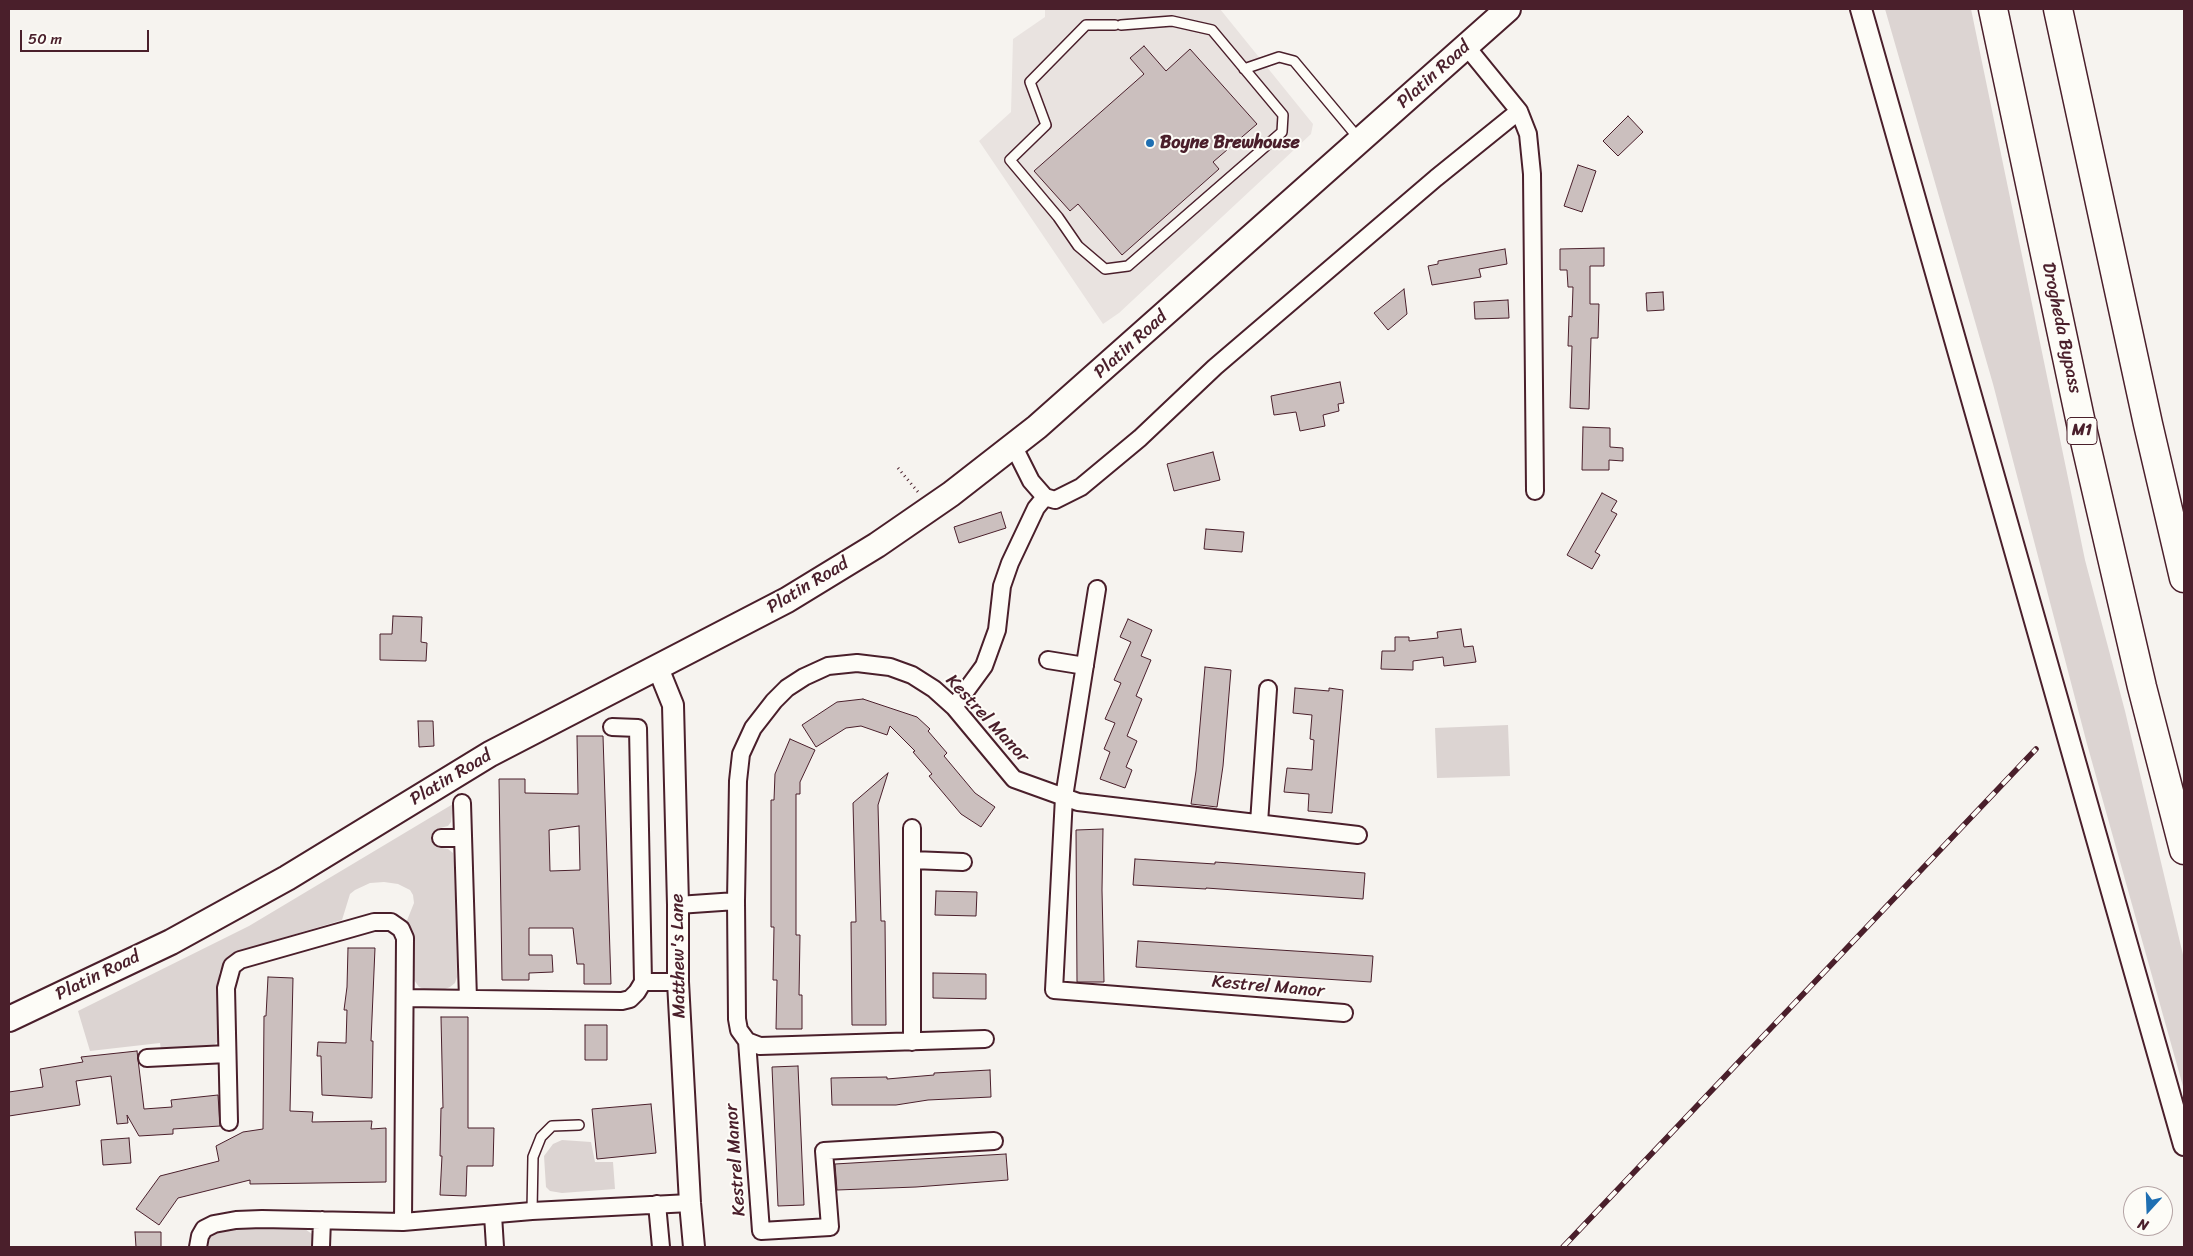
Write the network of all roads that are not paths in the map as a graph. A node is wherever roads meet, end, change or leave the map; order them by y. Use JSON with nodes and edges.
{"nodes":[{"id":1,"x":1508,"y":9,"type":"edge"},
{"id":2,"x":1861,"y":9,"type":"edge"},
{"id":3,"x":1993,"y":9,"type":"edge"},
{"id":4,"x":2058,"y":9,"type":"edge"},
{"id":5,"x":1466,"y":46,"type":"junction"},
{"id":6,"x":1244,"y":68,"type":"junction"},
{"id":7,"x":1519,"y":111,"type":"junction"},
{"id":8,"x":1360,"y":140,"type":"junction"},
{"id":9,"x":1014,"y":447,"type":"junction"},
{"id":10,"x":1535,"y":491,"type":"dead end"},
{"id":11,"x":1045,"y":497,"type":"junction"},
{"id":12,"x":2184,"y":578,"type":"edge"},
{"id":13,"x":1097,"y":590,"type":"dead end"},
{"id":14,"x":1048,"y":660,"type":"dead end"},
{"id":15,"x":1084,"y":666,"type":"junction"},
{"id":16,"x":658,"y":668,"type":"junction"},
{"id":17,"x":1268,"y":690,"type":"dead end"},
{"id":18,"x":954,"y":707,"type":"junction"},
{"id":19,"x":612,"y":726,"type":"dead end"},
{"id":20,"x":1064,"y":797,"type":"junction"},
{"id":21,"x":462,"y":804,"type":"dead end"},
{"id":22,"x":1260,"y":823,"type":"junction"},
{"id":23,"x":912,"y":828,"type":"dead end"},
{"id":24,"x":1358,"y":835,"type":"dead end"},
{"id":25,"x":441,"y":838,"type":"dead end"},
{"id":26,"x":462,"y":838,"type":"junction"},
{"id":27,"x":2184,"y":850,"type":"edge"},
{"id":28,"x":912,"y":860,"type":"junction"},
{"id":29,"x":964,"y":862,"type":"dead end"},
{"id":30,"x":736,"y":901,"type":"junction"},
{"id":31,"x":678,"y":905,"type":"junction"},
{"id":32,"x":643,"y":982,"type":"junction"},
{"id":33,"x":678,"y":982,"type":"junction"},
{"id":34,"x":405,"y":998,"type":"junction"},
{"id":35,"x":468,"y":999,"type":"junction"},
{"id":36,"x":1344,"y":1013,"type":"dead end"},
{"id":37,"x":9,"y":1020,"type":"edge"},
{"id":38,"x":984,"y":1039,"type":"dead end"},
{"id":39,"x":747,"y":1041,"type":"junction"},
{"id":40,"x":912,"y":1042,"type":"junction"},
{"id":41,"x":227,"y":1054,"type":"junction"},
{"id":42,"x":147,"y":1058,"type":"dead end"},
{"id":43,"x":229,"y":1122,"type":"dead end"},
{"id":44,"x":578,"y":1125,"type":"dead end"},
{"id":45,"x":994,"y":1141,"type":"dead end"},
{"id":46,"x":2184,"y":1145,"type":"edge"},
{"id":47,"x":690,"y":1203,"type":"junction"},
{"id":48,"x":656,"y":1204,"type":"junction"},
{"id":49,"x":532,"y":1211,"type":"junction"},
{"id":50,"x":493,"y":1215,"type":"junction"},
{"id":51,"x":322,"y":1220,"type":"junction"},
{"id":52,"x":403,"y":1222,"type":"junction"},
{"id":53,"x":198,"y":1247,"type":"edge"},
{"id":54,"x":321,"y":1247,"type":"edge"},
{"id":55,"x":495,"y":1247,"type":"edge"},
{"id":56,"x":661,"y":1247,"type":"edge"},
{"id":57,"x":694,"y":1247,"type":"edge"}],
"edges":[{"from":1,"to":5,"type":"main road","name":"Platin Road"},
{"from":2,"to":46,"type":"street"},
{"from":3,"to":27,"type":"highway","name":"Drogheda Bypass","number":"M1"},
{"from":4,"to":12,"type":"highway"},
{"from":5,"to":7,"type":"street"},
{"from":5,"to":8,"type":"main road","name":"Platin Road"},
{"from":6,"to":6,"type":"lane"},
{"from":6,"to":8,"type":"lane"},
{"from":7,"to":10,"type":"street"},
{"from":7,"to":11,"type":"street"},
{"from":8,"to":9,"type":"main road","name":"Platin Road"},
{"from":9,"to":11,"type":"street"},
{"from":9,"to":16,"type":"main road","name":"Platin Road"},
{"from":11,"to":18,"type":"street"},
{"from":13,"to":15,"type":"street","name":"Kestrel Manor"},
{"from":14,"to":15,"type":"street"},
{"from":15,"to":20,"type":"street","name":"Kestrel Manor"},
{"from":16,"to":31,"type":"street","name":"Matthew's Lane"},
{"from":16,"to":37,"type":"main road","name":"Platin Road"},
{"from":17,"to":22,"type":"street"},
{"from":18,"to":20,"type":"street","name":"Kestrel Manor"},
{"from":18,"to":30,"type":"street","name":"Kestrel Manor"},
{"from":19,"to":32,"type":"street"},
{"from":20,"to":22,"type":"street","name":"Kestrel Manor"},
{"from":20,"to":36,"type":"street","name":"Kestrel Manor"},
{"from":21,"to":26,"type":"street"},
{"from":22,"to":24,"type":"street","name":"Kestrel Manor"},
{"from":23,"to":28,"type":"street"},
{"from":25,"to":26,"type":"street"},
{"from":26,"to":35,"type":"street"},
{"from":28,"to":29,"type":"street"},
{"from":28,"to":40,"type":"street"},
{"from":30,"to":31,"type":"street"},
{"from":30,"to":39,"type":"street","name":"Kestrel Manor"},
{"from":31,"to":33,"type":"street","name":"Matthew's Lane"},
{"from":32,"to":33,"type":"street"},
{"from":32,"to":35,"type":"street"},
{"from":33,"to":47,"type":"street","name":"Matthew's Lane"},
{"from":34,"to":35,"type":"street"},
{"from":34,"to":41,"type":"street"},
{"from":34,"to":52,"type":"street"},
{"from":38,"to":40,"type":"street"},
{"from":39,"to":40,"type":"street"},
{"from":39,"to":45,"type":"street","name":"Kestrel Manor"},
{"from":41,"to":42,"type":"street"},
{"from":41,"to":43,"type":"street"},
{"from":44,"to":49,"type":"lane"},
{"from":47,"to":48,"type":"street"},
{"from":47,"to":57,"type":"street","name":"Matthew's Lane"},
{"from":48,"to":49,"type":"street"},
{"from":48,"to":56,"type":"street"},
{"from":49,"to":50,"type":"street"},
{"from":50,"to":52,"type":"street"},
{"from":50,"to":55,"type":"street"},
{"from":51,"to":52,"type":"street"},
{"from":51,"to":53,"type":"street"},
{"from":51,"to":54,"type":"street"}]}
